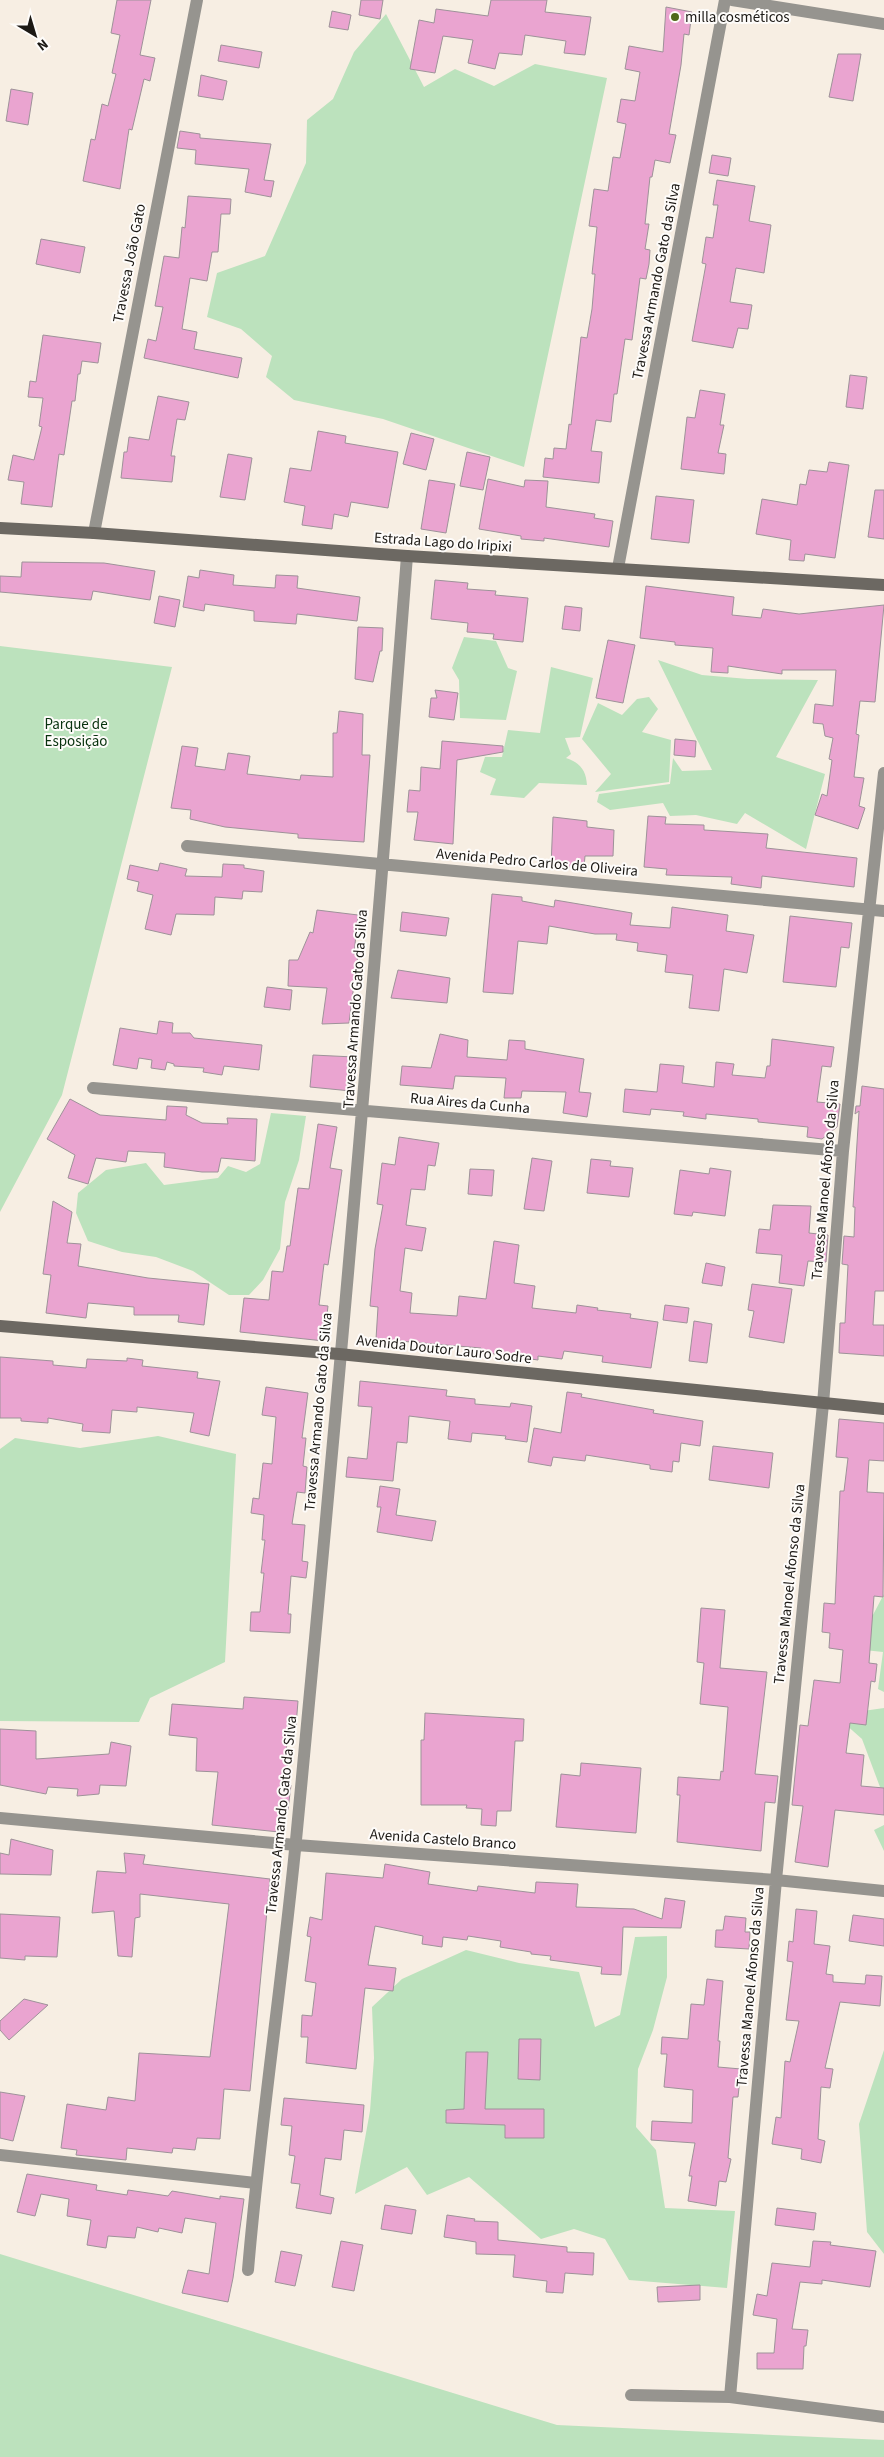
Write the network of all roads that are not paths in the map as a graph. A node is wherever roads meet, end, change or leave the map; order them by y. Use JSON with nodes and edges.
{"nodes":[{"id":1,"x":196,"y":0,"type":"edge"},
{"id":2,"x":725,"y":0,"type":"edge"},
{"id":3,"x":732,"y":0,"type":"edge"},
{"id":4,"x":884,"y":24,"type":"edge"},
{"id":5,"x":0,"y":528,"type":"edge"},
{"id":6,"x":94,"y":532,"type":"junction"},
{"id":7,"x":407,"y":556,"type":"junction"},
{"id":8,"x":618,"y":568,"type":"junction"},
{"id":9,"x":884,"y":585,"type":"edge"},
{"id":10,"x":884,"y":774,"type":"edge"},
{"id":11,"x":187,"y":846,"type":"dead end"},
{"id":12,"x":383,"y":863,"type":"junction"},
{"id":13,"x":868,"y":910,"type":"junction"},
{"id":14,"x":884,"y":911,"type":"edge"},
{"id":15,"x":93,"y":1088,"type":"dead end"},
{"id":16,"x":364,"y":1110,"type":"junction"},
{"id":17,"x":843,"y":1151,"type":"junction"},
{"id":18,"x":0,"y":1326,"type":"edge"},
{"id":19,"x":340,"y":1354,"type":"junction"},
{"id":20,"x":823,"y":1404,"type":"junction"},
{"id":21,"x":884,"y":1408,"type":"edge"},
{"id":22,"x":0,"y":1818,"type":"edge"},
{"id":23,"x":296,"y":1845,"type":"junction"},
{"id":24,"x":776,"y":1880,"type":"junction"},
{"id":25,"x":884,"y":1891,"type":"edge"},
{"id":26,"x":0,"y":2154,"type":"edge"},
{"id":27,"x":256,"y":2183,"type":"junction"},
{"id":28,"x":248,"y":2270,"type":"dead end"},
{"id":29,"x":632,"y":2395,"type":"dead end"},
{"id":30,"x":730,"y":2397,"type":"junction"},
{"id":31,"x":884,"y":2417,"type":"edge"}],
"edges":[{"from":1,"to":6,"type":"street","name":"Travessa João Gato"},
{"from":2,"to":8,"type":"street","name":"Travessa Armando Gato da Silva"},
{"from":3,"to":4,"type":"street"},
{"from":5,"to":6,"type":"street","name":"Estrada Lago do Iripixi"},
{"from":6,"to":7,"type":"street","name":"Estrada Lago do Iripixi"},
{"from":7,"to":8,"type":"street","name":"Estrada Lago do Iripixi"},
{"from":7,"to":12,"type":"street","name":"Travessa Armando Gato da Silva"},
{"from":8,"to":9,"type":"street","name":"Estrada Lago do Iripixi"},
{"from":10,"to":13,"type":"street","name":"Travessa Manoel Afonso da Silva"},
{"from":11,"to":12,"type":"street","name":"Avenida Pedro Carlos de Oliveira"},
{"from":12,"to":13,"type":"street","name":"Avenida Pedro Carlos de Oliveira"},
{"from":12,"to":16,"type":"street","name":"Travessa Armando Gato da Silva"},
{"from":13,"to":14,"type":"street","name":"Avenida Pedro Carlos de Oliveira"},
{"from":13,"to":17,"type":"street","name":"Travessa Manoel Afonso da Silva"},
{"from":15,"to":16,"type":"street","name":"Rua Aires da Cunha"},
{"from":16,"to":17,"type":"street","name":"Rua Aires da Cunha"},
{"from":16,"to":19,"type":"street","name":"Travessa Armando Gato da Silva"},
{"from":17,"to":20,"type":"street","name":"Travessa Manoel Afonso da Silva"},
{"from":18,"to":19,"type":"street","name":"Avenida Doutor Lauro Sodre"},
{"from":19,"to":20,"type":"street","name":"Avenida Doutor Lauro Sodre"},
{"from":19,"to":23,"type":"street","name":"Travessa Armando Gato da Silva"},
{"from":20,"to":21,"type":"street","name":"Avenida Doutor Lauro Sodre"},
{"from":20,"to":24,"type":"street","name":"Travessa Manoel Afonso da Silva"},
{"from":22,"to":23,"type":"street","name":"Avenida Castelo Branco"},
{"from":23,"to":24,"type":"street","name":"Avenida Castelo Branco"},
{"from":23,"to":27,"type":"street","name":"Travessa Armando Gato da Silva"},
{"from":24,"to":25,"type":"street","name":"Avenida Castelo Branco"},
{"from":24,"to":30,"type":"street","name":"Travessa Manoel Afonso da Silva"},
{"from":26,"to":27,"type":"street"},
{"from":27,"to":28,"type":"street","name":"Travessa Armando Gato da Silva"},
{"from":29,"to":30,"type":"street"},
{"from":30,"to":31,"type":"street"}]}
